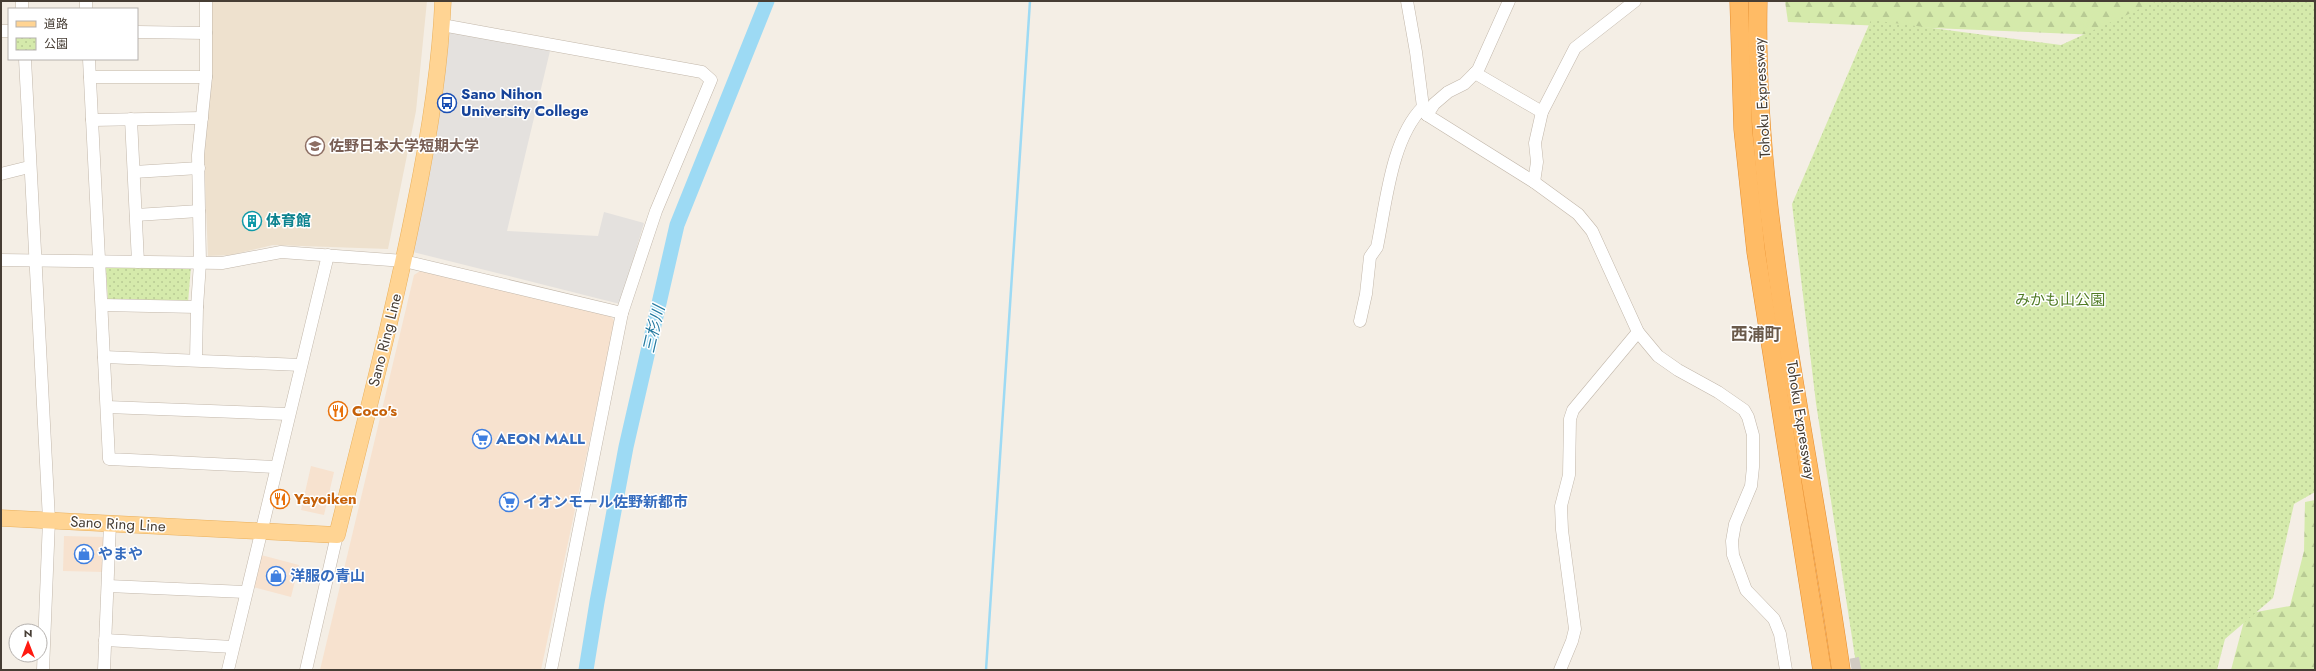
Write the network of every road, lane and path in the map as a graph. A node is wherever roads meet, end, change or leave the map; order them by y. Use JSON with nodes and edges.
{"nodes":[{"id":1,"x":206,"y":1,"type":"edge"},
{"id":2,"x":443,"y":1,"type":"edge"},
{"id":3,"x":1406,"y":1,"type":"edge"},
{"id":4,"x":1509,"y":1,"type":"edge"},
{"id":5,"x":1635,"y":1,"type":"edge"},
{"id":6,"x":1739,"y":1,"type":"edge"},
{"id":7,"x":1758,"y":1,"type":"edge"},
{"id":8,"x":442,"y":25,"type":"junction"},
{"id":9,"x":138,"y":32,"type":"edge"},
{"id":10,"x":206,"y":33,"type":"junction"},
{"id":11,"x":24,"y":60,"type":"edge"},
{"id":12,"x":89,"y":60,"type":"edge"},
{"id":13,"x":1475,"y":73,"type":"junction"},
{"id":14,"x":90,"y":77,"type":"junction"},
{"id":15,"x":206,"y":77,"type":"junction"},
{"id":16,"x":1425,"y":111,"type":"junction"},
{"id":17,"x":1542,"y":112,"type":"junction"},
{"id":18,"x":131,"y":118,"type":"junction"},
{"id":19,"x":202,"y":118,"type":"junction"},
{"id":20,"x":92,"y":120,"type":"junction"},
{"id":21,"x":29,"y":167,"type":"junction"},
{"id":22,"x":199,"y":168,"type":"junction"},
{"id":23,"x":2,"y":171,"type":"edge"},
{"id":24,"x":134,"y":172,"type":"junction"},
{"id":25,"x":1534,"y":182,"type":"junction"},
{"id":26,"x":200,"y":211,"type":"junction"},
{"id":27,"x":136,"y":215,"type":"junction"},
{"id":28,"x":328,"y":255,"type":"junction"},
{"id":29,"x":1,"y":260,"type":"edge"},
{"id":30,"x":36,"y":260,"type":"junction"},
{"id":31,"x":99,"y":261,"type":"junction"},
{"id":32,"x":404,"y":261,"type":"junction"},
{"id":33,"x":138,"y":262,"type":"junction"},
{"id":34,"x":200,"y":263,"type":"junction"},
{"id":35,"x":102,"y":305,"type":"junction"},
{"id":36,"x":197,"y":307,"type":"junction"},
{"id":37,"x":622,"y":313,"type":"junction"},
{"id":38,"x":1360,"y":321,"type":"dead end"},
{"id":39,"x":1638,"y":332,"type":"junction"},
{"id":40,"x":104,"y":357,"type":"junction"},
{"id":41,"x":196,"y":360,"type":"junction"},
{"id":42,"x":301,"y":364,"type":"junction"},
{"id":43,"x":107,"y":407,"type":"junction"},
{"id":44,"x":288,"y":414,"type":"junction"},
{"id":45,"x":275,"y":466,"type":"junction"},
{"id":46,"x":1,"y":518,"type":"edge"},
{"id":47,"x":49,"y":520,"type":"junction"},
{"id":48,"x":110,"y":524,"type":"junction"},
{"id":49,"x":260,"y":531,"type":"junction"},
{"id":50,"x":337,"y":535,"type":"junction"},
{"id":51,"x":108,"y":586,"type":"junction"},
{"id":52,"x":245,"y":592,"type":"junction"},
{"id":53,"x":105,"y":640,"type":"junction"},
{"id":54,"x":233,"y":646,"type":"junction"},
{"id":55,"x":42,"y":670,"type":"edge"},
{"id":56,"x":104,"y":670,"type":"edge"},
{"id":57,"x":228,"y":670,"type":"edge"},
{"id":58,"x":306,"y":670,"type":"edge"},
{"id":59,"x":551,"y":670,"type":"edge"},
{"id":60,"x":1560,"y":670,"type":"edge"},
{"id":61,"x":1786,"y":670,"type":"edge"},
{"id":62,"x":1822,"y":670,"type":"edge"},
{"id":63,"x":1841,"y":670,"type":"edge"}],
"edges":[{"from":1,"to":10,"type":"street"},
{"from":2,"to":8,"type":"main road","name":"Sano Ring Line"},
{"from":3,"to":16,"type":"street"},
{"from":4,"to":13,"type":"street"},
{"from":5,"to":17,"type":"street"},
{"from":6,"to":62,"type":"highway","name":"Tohoku Expressway"},
{"from":7,"to":63,"type":"highway","name":"Tohoku Expressway"},
{"from":8,"to":32,"type":"main road","name":"Sano Ring Line"},
{"from":8,"to":37,"type":"street"},
{"from":9,"to":10,"type":"street"},
{"from":10,"to":15,"type":"street"},
{"from":11,"to":21,"type":"street"},
{"from":12,"to":14,"type":"street"},
{"from":13,"to":16,"type":"street"},
{"from":13,"to":17,"type":"street"},
{"from":14,"to":15,"type":"street"},
{"from":14,"to":20,"type":"street"},
{"from":15,"to":19,"type":"street"},
{"from":16,"to":25,"type":"street"},
{"from":16,"to":38,"type":"street"},
{"from":17,"to":25,"type":"street"},
{"from":18,"to":19,"type":"street"},
{"from":18,"to":20,"type":"street"},
{"from":18,"to":24,"type":"street"},
{"from":19,"to":22,"type":"street"},
{"from":20,"to":31,"type":"street"},
{"from":21,"to":23,"type":"street"},
{"from":21,"to":30,"type":"street"},
{"from":22,"to":24,"type":"street"},
{"from":22,"to":26,"type":"street"},
{"from":24,"to":27,"type":"street"},
{"from":25,"to":39,"type":"street"},
{"from":26,"to":27,"type":"street"},
{"from":26,"to":34,"type":"street"},
{"from":27,"to":33,"type":"street"},
{"from":28,"to":32,"type":"street"},
{"from":28,"to":34,"type":"street"},
{"from":28,"to":42,"type":"street"},
{"from":29,"to":30,"type":"street"},
{"from":30,"to":31,"type":"street"},
{"from":30,"to":47,"type":"street"},
{"from":31,"to":33,"type":"street"},
{"from":31,"to":35,"type":"street"},
{"from":32,"to":37,"type":"street"},
{"from":32,"to":50,"type":"main road","name":"Sano Ring Line"},
{"from":33,"to":34,"type":"street"},
{"from":34,"to":36,"type":"street"},
{"from":35,"to":36,"type":"street"},
{"from":35,"to":40,"type":"street"},
{"from":36,"to":41,"type":"street"},
{"from":37,"to":59,"type":"street"},
{"from":39,"to":60,"type":"street"},
{"from":39,"to":61,"type":"street"},
{"from":40,"to":41,"type":"street"},
{"from":40,"to":43,"type":"street"},
{"from":41,"to":42,"type":"street"},
{"from":42,"to":44,"type":"street"},
{"from":43,"to":44,"type":"street"},
{"from":43,"to":45,"type":"street"},
{"from":44,"to":45,"type":"street"},
{"from":45,"to":49,"type":"street"},
{"from":46,"to":47,"type":"main road","name":"Sano Ring Line"},
{"from":47,"to":48,"type":"main road","name":"Sano Ring Line"},
{"from":47,"to":55,"type":"street"},
{"from":48,"to":49,"type":"main road","name":"Sano Ring Line"},
{"from":48,"to":51,"type":"street"},
{"from":49,"to":50,"type":"main road","name":"Sano Ring Line"},
{"from":49,"to":52,"type":"street"},
{"from":50,"to":58,"type":"street"},
{"from":51,"to":52,"type":"street"},
{"from":51,"to":53,"type":"street"},
{"from":52,"to":54,"type":"street"},
{"from":53,"to":54,"type":"street"},
{"from":53,"to":56,"type":"street"},
{"from":54,"to":57,"type":"street"}]}
